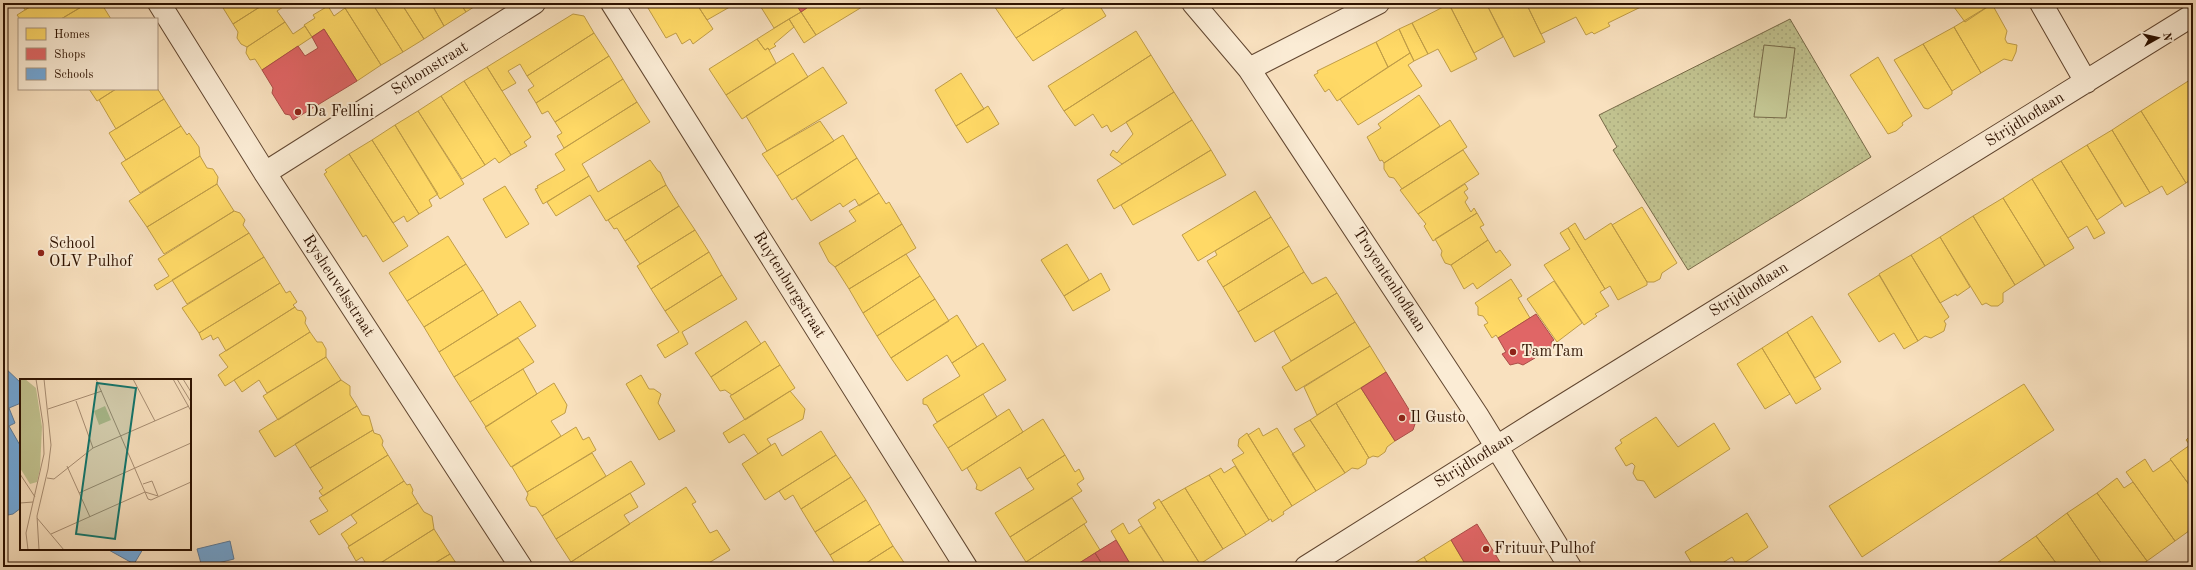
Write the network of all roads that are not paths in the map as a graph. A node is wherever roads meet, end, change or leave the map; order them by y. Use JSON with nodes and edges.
{"nodes":[{"id":1,"x":159,"y":3,"type":"edge"},
{"id":2,"x":534,"y":3,"type":"edge"},
{"id":3,"x":612,"y":3,"type":"edge"},
{"id":4,"x":1193,"y":3,"type":"edge"},
{"id":5,"x":1378,"y":3,"type":"edge"},
{"id":6,"x":2041,"y":3,"type":"edge"},
{"id":7,"x":2193,"y":15,"type":"edge"},
{"id":8,"x":1249,"y":69,"type":"junction"},
{"id":9,"x":2086,"y":82,"type":"junction"},
{"id":10,"x":265,"y":173,"type":"junction"},
{"id":11,"x":1497,"y":447,"type":"junction"},
{"id":12,"x":521,"y":567,"type":"edge"},
{"id":13,"x":966,"y":567,"type":"edge"},
{"id":14,"x":1306,"y":567,"type":"edge"},
{"id":15,"x":1570,"y":567,"type":"edge"}],
"edges":[{"from":1,"to":10,"type":"street","name":"Rysheuvelsstraat"},
{"from":2,"to":10,"type":"street","name":"Schomstraat"},
{"from":3,"to":13,"type":"street","name":"Ruytenburgstraat"},
{"from":4,"to":8,"type":"street","name":"Troyentenhoflaan"},
{"from":5,"to":8,"type":"street"},
{"from":6,"to":9,"type":"street"},
{"from":7,"to":9,"type":"street","name":"Strijdhoflaan"},
{"from":8,"to":11,"type":"street","name":"Troyentenhoflaan"},
{"from":9,"to":11,"type":"street","name":"Strijdhoflaan"},
{"from":10,"to":12,"type":"street","name":"Rysheuvelsstraat"},
{"from":11,"to":14,"type":"street","name":"Strijdhoflaan"},
{"from":11,"to":15,"type":"street","name":"Troyentenhoflaan"}]}
